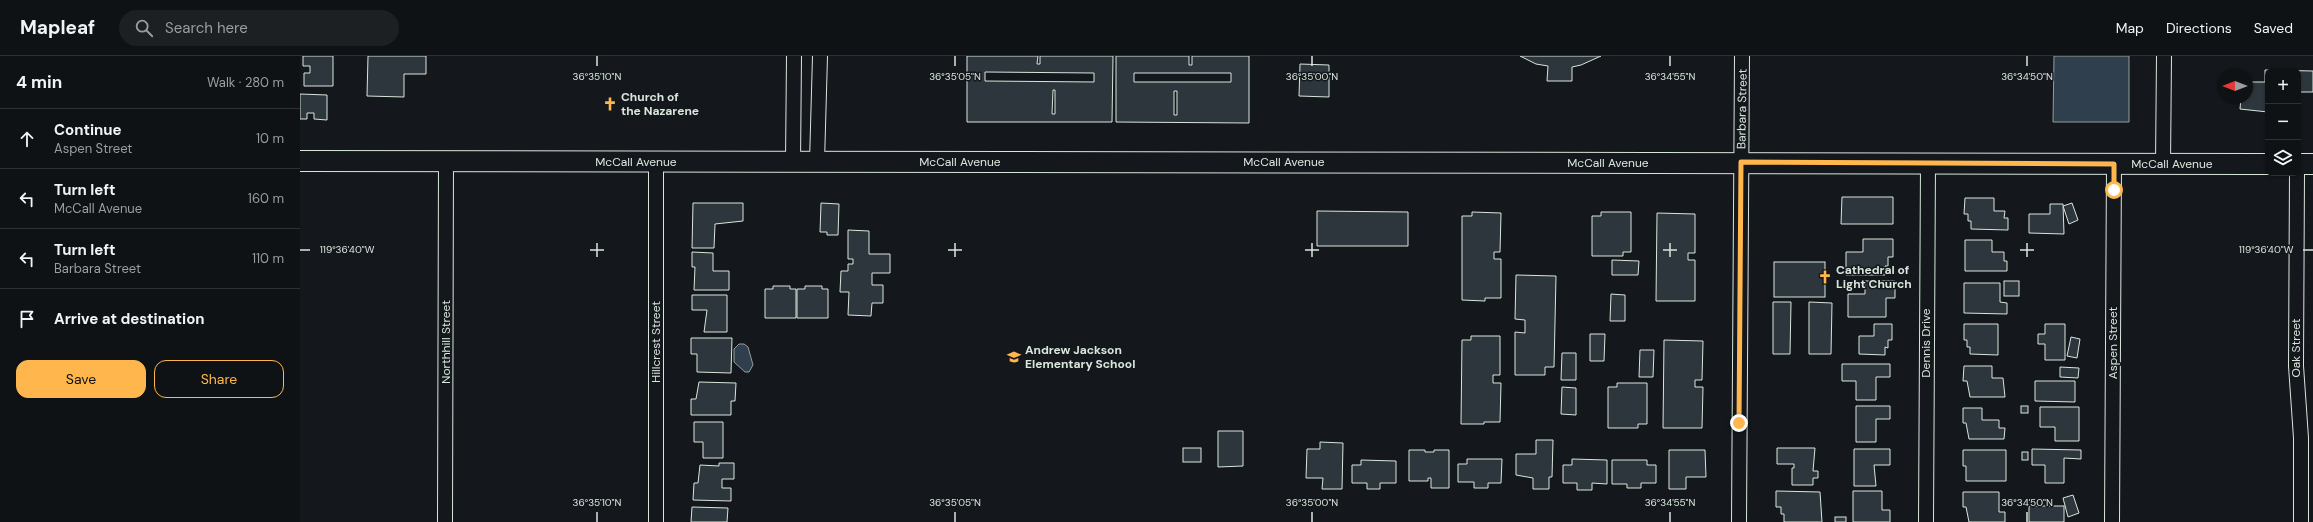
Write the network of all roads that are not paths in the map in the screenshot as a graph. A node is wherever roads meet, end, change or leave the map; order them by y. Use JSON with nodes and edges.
{"nodes":[{"id":1,"x":794,"y":56,"type":"edge"},
{"id":2,"x":820,"y":56,"type":"edge"},
{"id":3,"x":1742,"y":56,"type":"edge"},
{"id":4,"x":2164,"y":56,"type":"edge"},
{"id":5,"x":300,"y":161,"type":"edge"},
{"id":6,"x":446,"y":162,"type":"junction"},
{"id":7,"x":656,"y":162,"type":"junction"},
{"id":8,"x":793,"y":162,"type":"junction"},
{"id":9,"x":818,"y":162,"type":"junction"},
{"id":10,"x":1741,"y":162,"type":"junction"},
{"id":11,"x":1928,"y":164,"type":"junction"},
{"id":12,"x":2114,"y":164,"type":"junction"},
{"id":13,"x":2163,"y":164,"type":"junction"},
{"id":14,"x":2265,"y":164,"type":"edge"},
{"id":15,"x":2301,"y":164,"type":"edge"},
{"id":16,"x":2313,"y":164,"type":"edge"},
{"id":17,"x":2297,"y":176,"type":"edge"},
{"id":18,"x":445,"y":522,"type":"edge"},
{"id":19,"x":656,"y":522,"type":"edge"},
{"id":20,"x":1739,"y":522,"type":"edge"},
{"id":21,"x":1926,"y":522,"type":"edge"},
{"id":22,"x":2112,"y":522,"type":"edge"},
{"id":23,"x":2301,"y":522,"type":"edge"}],
"edges":[{"from":1,"to":8,"type":"street"},
{"from":2,"to":9,"type":"street"},
{"from":3,"to":10,"type":"street","name":"Barbara Street"},
{"from":4,"to":13,"type":"street"},
{"from":5,"to":6,"type":"main road","name":"McCall Avenue"},
{"from":6,"to":7,"type":"main road","name":"McCall Avenue"},
{"from":6,"to":18,"type":"street","name":"Northhill Street"},
{"from":7,"to":8,"type":"main road","name":"McCall Avenue"},
{"from":7,"to":19,"type":"street","name":"Hillcrest Street"},
{"from":8,"to":9,"type":"main road","name":"McCall Avenue"},
{"from":9,"to":10,"type":"main road","name":"McCall Avenue"},
{"from":10,"to":11,"type":"main road","name":"McCall Avenue"},
{"from":10,"to":20,"type":"street","name":"Barbara Street"},
{"from":11,"to":12,"type":"main road","name":"McCall Avenue"},
{"from":11,"to":21,"type":"street","name":"Dennis Drive"},
{"from":12,"to":13,"type":"main road","name":"McCall Avenue"},
{"from":12,"to":22,"type":"street","name":"Aspen Street"},
{"from":13,"to":14,"type":"main road","name":"McCall Avenue"},
{"from":15,"to":16,"type":"main road"},
{"from":17,"to":23,"type":"street","name":"Oak Street"}]}
